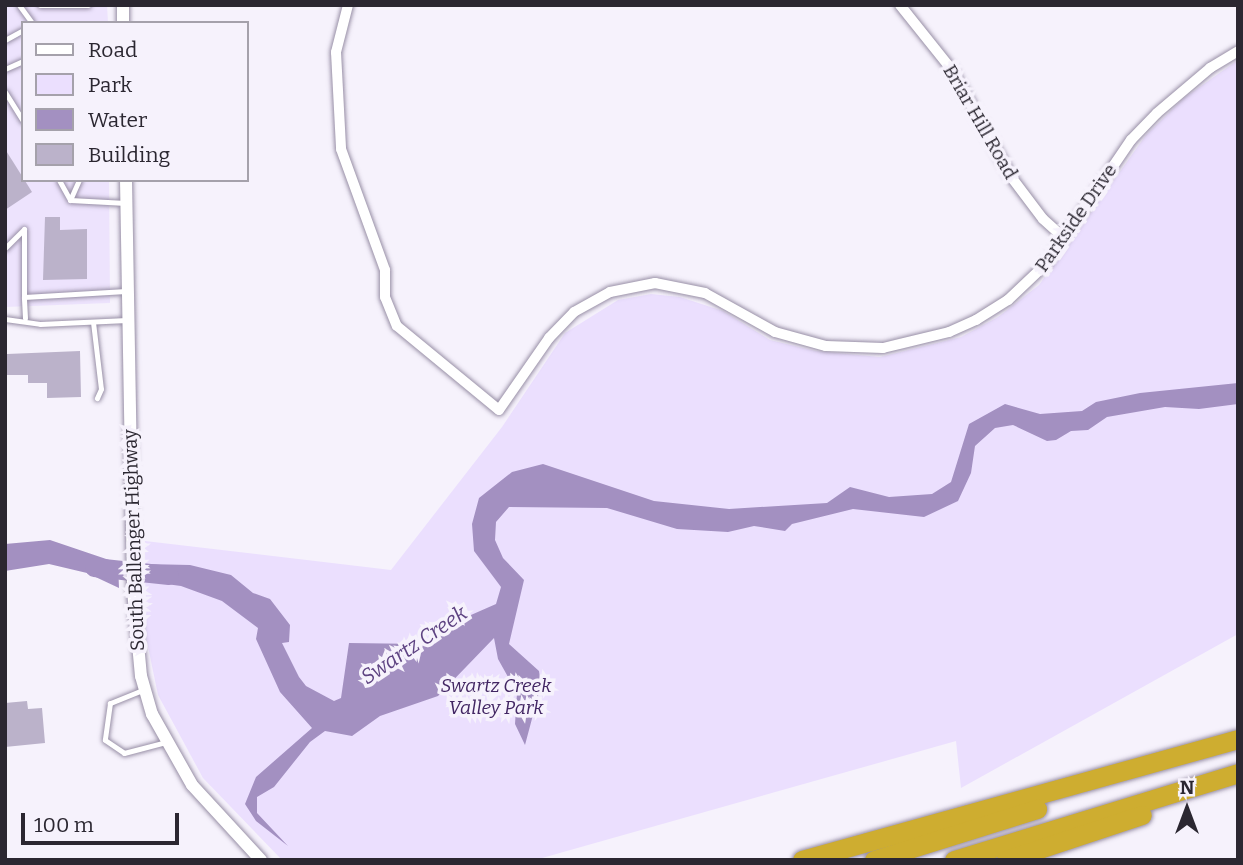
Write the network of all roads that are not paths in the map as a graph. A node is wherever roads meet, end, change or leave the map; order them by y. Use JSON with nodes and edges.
{"nodes":[{"id":1,"x":19,"y":5,"type":"edge"},
{"id":2,"x":40,"y":5,"type":"edge"},
{"id":3,"x":348,"y":5,"type":"edge"},
{"id":4,"x":900,"y":5,"type":"edge"},
{"id":5,"x":88,"y":6,"type":"edge"},
{"id":6,"x":31,"y":21,"type":"edge"},
{"id":7,"x":21,"y":31,"type":"edge"},
{"id":8,"x":5,"y":40,"type":"edge"},
{"id":9,"x":1238,"y":51,"type":"edge"},
{"id":10,"x":21,"y":62,"type":"edge"},
{"id":11,"x":5,"y":69,"type":"edge"},
{"id":12,"x":5,"y":92,"type":"edge"},
{"id":13,"x":21,"y":118,"type":"edge"},
{"id":14,"x":60,"y":182,"type":"edge"},
{"id":15,"x":78,"y":182,"type":"edge"},
{"id":16,"x":126,"y":182,"type":"edge"},
{"id":17,"x":70,"y":200,"type":"junction"},
{"id":18,"x":126,"y":203,"type":"junction"},
{"id":19,"x":1062,"y":236,"type":"junction"},
{"id":20,"x":5,"y":248,"type":"edge"},
{"id":21,"x":128,"y":290,"type":"junction"},
{"id":22,"x":24,"y":297,"type":"junction"},
{"id":23,"x":5,"y":318,"type":"edge"},
{"id":24,"x":24,"y":318,"type":"junction"},
{"id":25,"x":129,"y":320,"type":"junction"},
{"id":26,"x":93,"y":322,"type":"junction"},
{"id":27,"x":97,"y":398,"type":"dead end"},
{"id":28,"x":145,"y":689,"type":"junction"},
{"id":29,"x":1238,"y":739,"type":"edge"},
{"id":30,"x":166,"y":742,"type":"junction"},
{"id":31,"x":1238,"y":746,"type":"edge"},
{"id":32,"x":1238,"y":773,"type":"edge"},
{"id":33,"x":1238,"y":782,"type":"edge"},
{"id":34,"x":261,"y":860,"type":"edge"},
{"id":35,"x":802,"y":860,"type":"edge"},
{"id":36,"x":874,"y":860,"type":"edge"},
{"id":37,"x":954,"y":860,"type":"edge"},
{"id":38,"x":1006,"y":860,"type":"edge"}],
"edges":[{"from":1,"to":6,"type":"lane"},
{"from":2,"to":5,"type":"lane"},
{"from":3,"to":19,"type":"street","name":"Parkside Drive"},
{"from":4,"to":19,"type":"street","name":"Briar Hill Road"},
{"from":7,"to":8,"type":"lane"},
{"from":9,"to":19,"type":"street","name":"Parkside Drive"},
{"from":10,"to":11,"type":"lane"},
{"from":12,"to":13,"type":"lane"},
{"from":14,"to":17,"type":"lane"},
{"from":15,"to":17,"type":"lane"},
{"from":16,"to":18,"type":"street","name":"South Ballenger Highway"},
{"from":17,"to":18,"type":"lane"},
{"from":18,"to":21,"type":"street","name":"South Ballenger Highway"},
{"from":20,"to":22,"type":"lane"},
{"from":21,"to":22,"type":"lane"},
{"from":21,"to":25,"type":"street","name":"South Ballenger Highway"},
{"from":22,"to":24,"type":"lane"},
{"from":23,"to":24,"type":"lane"},
{"from":24,"to":26,"type":"lane"},
{"from":25,"to":26,"type":"lane"},
{"from":25,"to":28,"type":"street","name":"South Ballenger Highway"},
{"from":26,"to":27,"type":"lane"},
{"from":28,"to":30,"type":"street","name":"South Ballenger Highway"},
{"from":28,"to":30,"type":"lane"},
{"from":29,"to":35,"type":"highway"},
{"from":30,"to":34,"type":"street","name":"South Ballenger Highway"},
{"from":31,"to":36,"type":"highway"},
{"from":32,"to":37,"type":"highway"},
{"from":33,"to":38,"type":"highway"}]}
